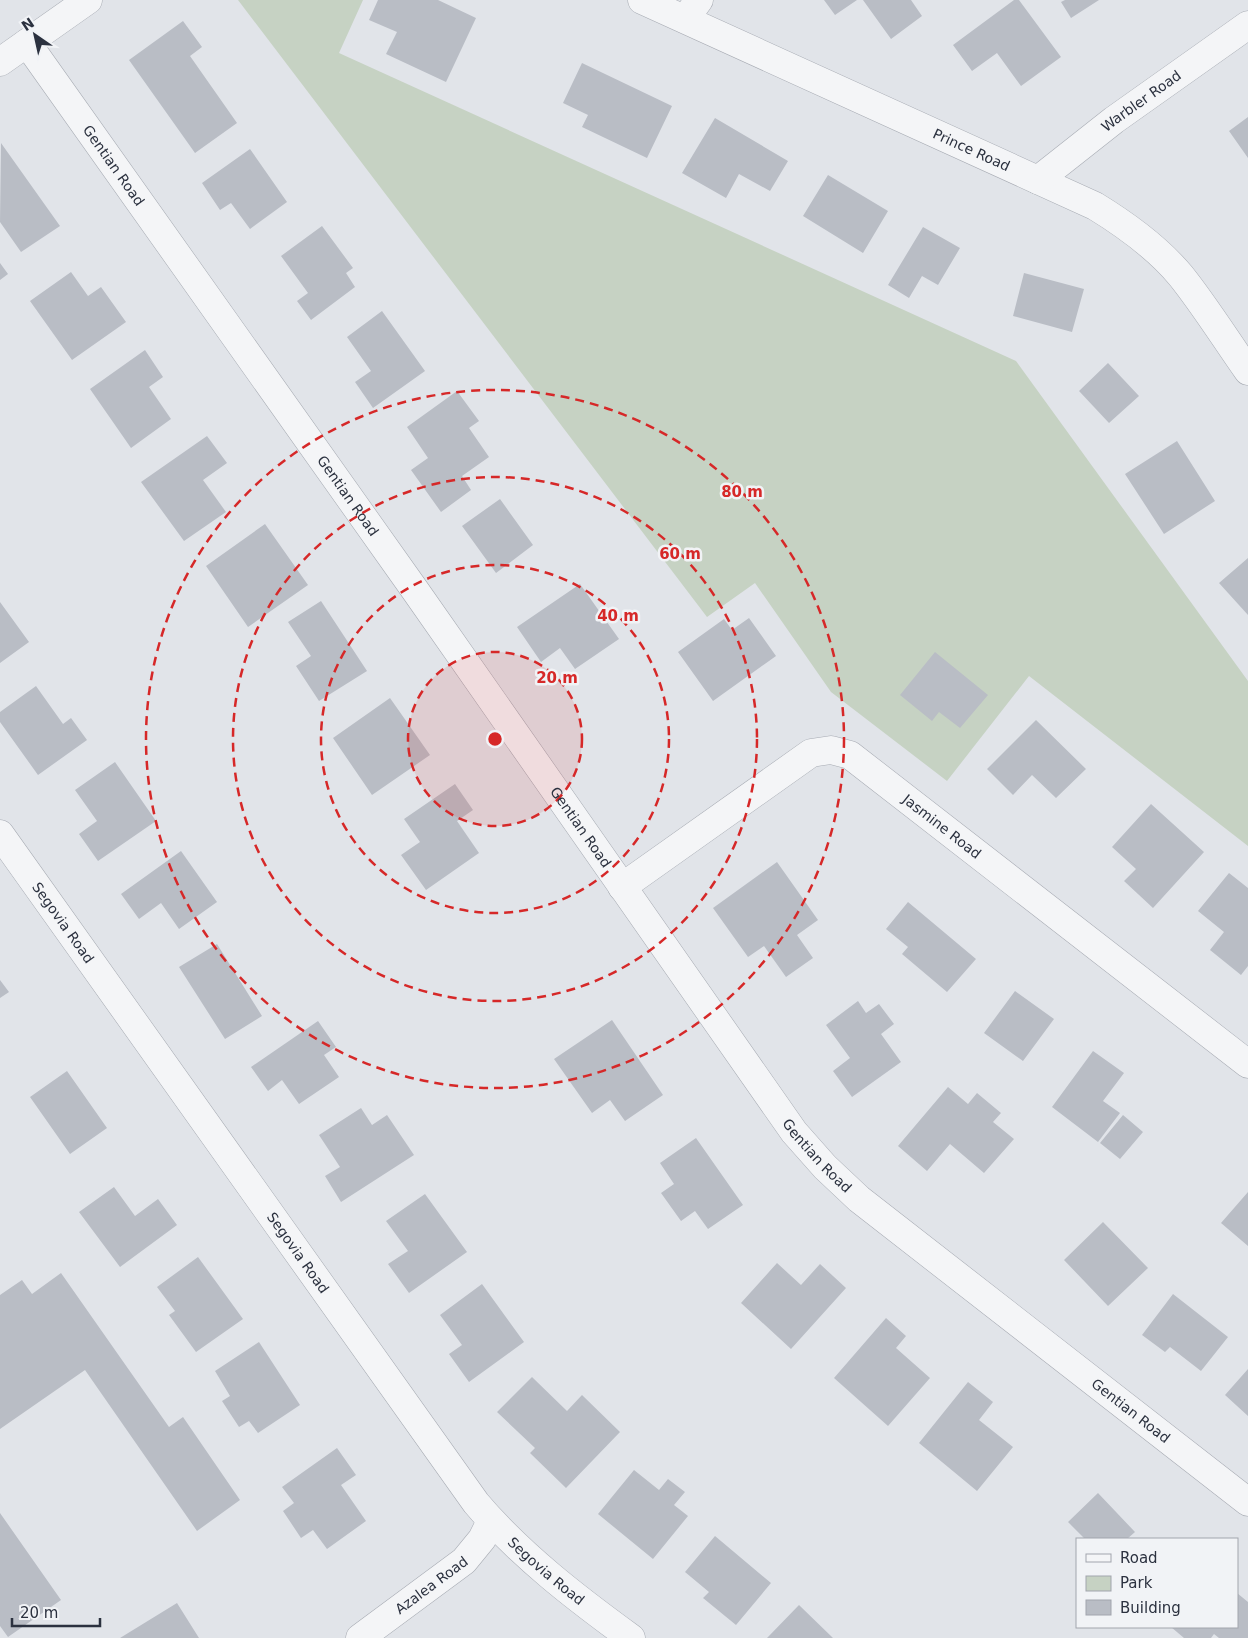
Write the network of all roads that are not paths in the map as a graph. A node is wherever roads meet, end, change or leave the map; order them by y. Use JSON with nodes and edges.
{"nodes":[{"id":1,"x":88,"y":0,"type":"edge"},
{"id":2,"x":642,"y":0,"type":"edge"},
{"id":3,"x":692,"y":10,"type":"edge"},
{"id":4,"x":1248,"y":26,"type":"edge"},
{"id":5,"x":27,"y":43,"type":"junction"},
{"id":6,"x":0,"y":62,"type":"edge"},
{"id":7,"x":1038,"y":180,"type":"junction"},
{"id":8,"x":1248,"y":371,"type":"edge"},
{"id":9,"x":0,"y":834,"type":"edge"},
{"id":10,"x":622,"y":887,"type":"junction"},
{"id":11,"x":1248,"y":1064,"type":"edge"},
{"id":12,"x":1248,"y":1502,"type":"edge"},
{"id":13,"x":491,"y":1520,"type":"junction"},
{"id":14,"x":360,"y":1638,"type":"edge"},
{"id":15,"x":631,"y":1638,"type":"edge"}],
"edges":[{"from":1,"to":5,"type":"street"},
{"from":2,"to":3,"type":"street","name":"Prince Road"},
{"from":3,"to":7,"type":"street","name":"Prince Road"},
{"from":4,"to":7,"type":"street","name":"Warbler Road"},
{"from":5,"to":6,"type":"street"},
{"from":5,"to":10,"type":"street","name":"Gentian Road"},
{"from":7,"to":8,"type":"street","name":"Prince Road"},
{"from":9,"to":13,"type":"street","name":"Segovia Road"},
{"from":10,"to":11,"type":"street","name":"Jasmine Road"},
{"from":10,"to":12,"type":"street","name":"Gentian Road"},
{"from":13,"to":14,"type":"street","name":"Azalea Road"},
{"from":13,"to":15,"type":"street","name":"Segovia Road"}]}
